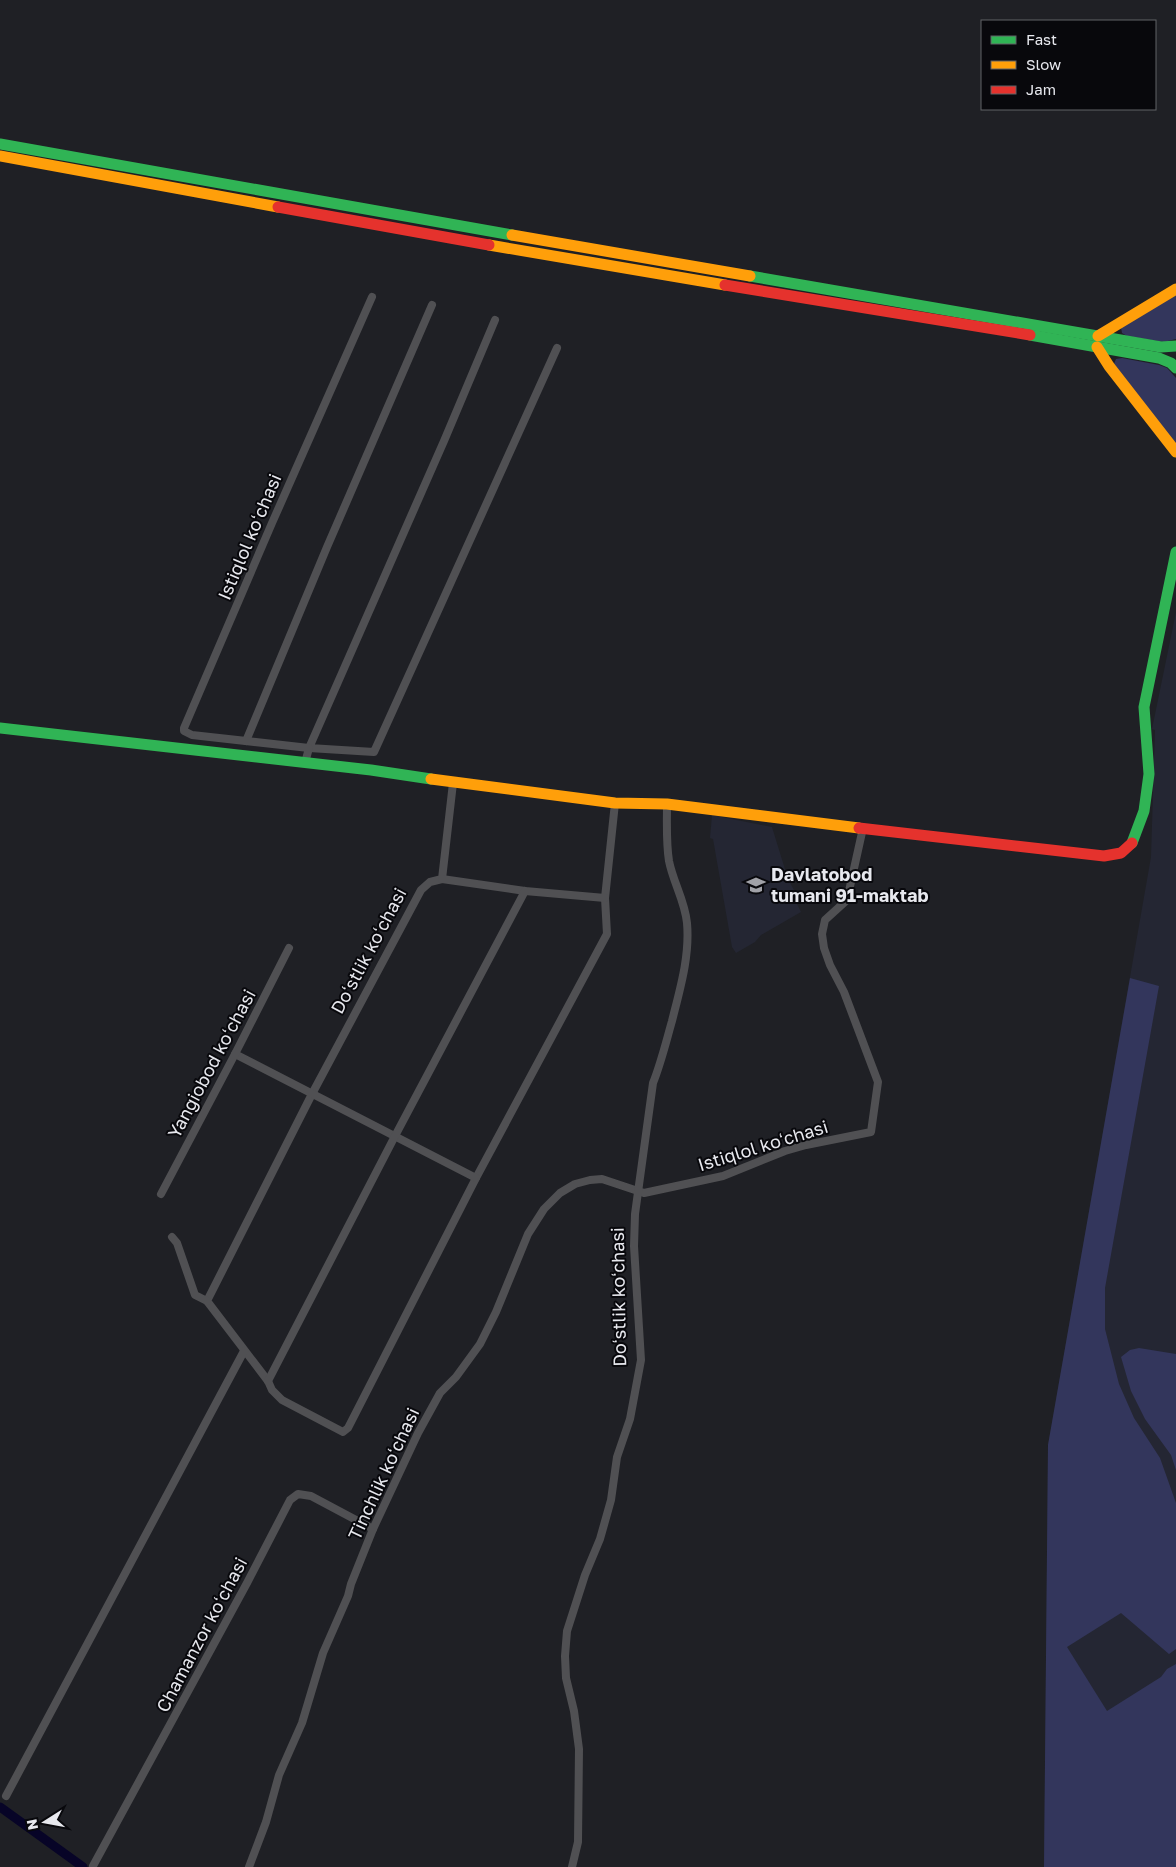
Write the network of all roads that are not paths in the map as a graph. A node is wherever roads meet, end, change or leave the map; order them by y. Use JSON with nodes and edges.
{"nodes":[{"id":1,"x":0,"y":144,"type":"edge"},
{"id":2,"x":0,"y":156,"type":"edge"},
{"id":3,"x":1176,"y":289,"type":"edge"},
{"id":4,"x":372,"y":297,"type":"dead end"},
{"id":5,"x":432,"y":305,"type":"dead end"},
{"id":6,"x":495,"y":320,"type":"dead end"},
{"id":7,"x":1098,"y":341,"type":"junction"},
{"id":8,"x":1176,"y":346,"type":"edge"},
{"id":9,"x":557,"y":348,"type":"dead end"},
{"id":10,"x":1176,"y":368,"type":"edge"},
{"id":11,"x":1176,"y":452,"type":"edge"},
{"id":12,"x":1176,"y":552,"type":"edge"},
{"id":13,"x":0,"y":728,"type":"edge"},
{"id":14,"x":246,"y":741,"type":"junction"},
{"id":15,"x":309,"y":748,"type":"junction"},
{"id":16,"x":304,"y":763,"type":"junction"},
{"id":17,"x":453,"y":783,"type":"junction"},
{"id":18,"x":615,"y":803,"type":"junction"},
{"id":19,"x":667,"y":804,"type":"junction"},
{"id":20,"x":863,"y":828,"type":"junction"},
{"id":21,"x":442,"y":879,"type":"junction"},
{"id":22,"x":525,"y":891,"type":"junction"},
{"id":23,"x":605,"y":898,"type":"junction"},
{"id":24,"x":289,"y":948,"type":"dead end"},
{"id":25,"x":235,"y":1054,"type":"junction"},
{"id":26,"x":312,"y":1094,"type":"junction"},
{"id":27,"x":395,"y":1136,"type":"junction"},
{"id":28,"x":476,"y":1178,"type":"junction"},
{"id":29,"x":638,"y":1191,"type":"junction"},
{"id":30,"x":161,"y":1194,"type":"dead end"},
{"id":31,"x":172,"y":1237,"type":"dead end"},
{"id":32,"x":207,"y":1301,"type":"junction"},
{"id":33,"x":244,"y":1351,"type":"junction"},
{"id":34,"x":268,"y":1381,"type":"junction"},
{"id":35,"x":373,"y":1529,"type":"junction"},
{"id":36,"x":6,"y":1796,"type":"dead end"},
{"id":37,"x":93,"y":1866,"type":"edge"},
{"id":38,"x":249,"y":1867,"type":"edge"},
{"id":39,"x":572,"y":1867,"type":"edge"}],
"edges":[{"from":1,"to":7,"type":"street"},
{"from":2,"to":7,"type":"street"},
{"from":3,"to":7,"type":"street"},
{"from":4,"to":14,"type":"street","name":"Istiqlol koʻchasi"},
{"from":5,"to":14,"type":"street"},
{"from":6,"to":15,"type":"street"},
{"from":7,"to":8,"type":"street"},
{"from":7,"to":10,"type":"street"},
{"from":7,"to":11,"type":"street"},
{"from":9,"to":15,"type":"street","name":"Istiqlol koʻchasi"},
{"from":12,"to":20,"type":"street"},
{"from":13,"to":16,"type":"street"},
{"from":14,"to":15,"type":"street","name":"Istiqlol koʻchasi"},
{"from":15,"to":16,"type":"street"},
{"from":16,"to":17,"type":"street"},
{"from":17,"to":18,"type":"street"},
{"from":17,"to":21,"type":"street"},
{"from":18,"to":19,"type":"street"},
{"from":18,"to":23,"type":"street"},
{"from":19,"to":20,"type":"street"},
{"from":19,"to":29,"type":"street","name":"Doʻstlik koʻchasi"},
{"from":20,"to":29,"type":"street","name":"Istiqlol koʻchasi"},
{"from":21,"to":22,"type":"street"},
{"from":21,"to":26,"type":"street","name":"Doʻstlik koʻchasi"},
{"from":22,"to":23,"type":"street"},
{"from":22,"to":27,"type":"street"},
{"from":23,"to":28,"type":"street"},
{"from":24,"to":25,"type":"street","name":"Yangiobod koʻchasi"},
{"from":25,"to":26,"type":"street"},
{"from":25,"to":30,"type":"street","name":"Yangiobod koʻchasi"},
{"from":26,"to":27,"type":"street"},
{"from":26,"to":32,"type":"street","name":"Doʻstlik koʻchasi"},
{"from":27,"to":28,"type":"street"},
{"from":27,"to":34,"type":"street"},
{"from":28,"to":34,"type":"street"},
{"from":29,"to":35,"type":"street","name":"Tinchlik koʻchasi"},
{"from":29,"to":39,"type":"street","name":"Doʻstlik koʻchasi"},
{"from":31,"to":32,"type":"street"},
{"from":32,"to":33,"type":"street"},
{"from":33,"to":34,"type":"street"},
{"from":33,"to":36,"type":"street"},
{"from":35,"to":37,"type":"street","name":"Chamanzor koʻchasi"},
{"from":35,"to":38,"type":"street","name":"Tinchlik koʻchasi"}]}
